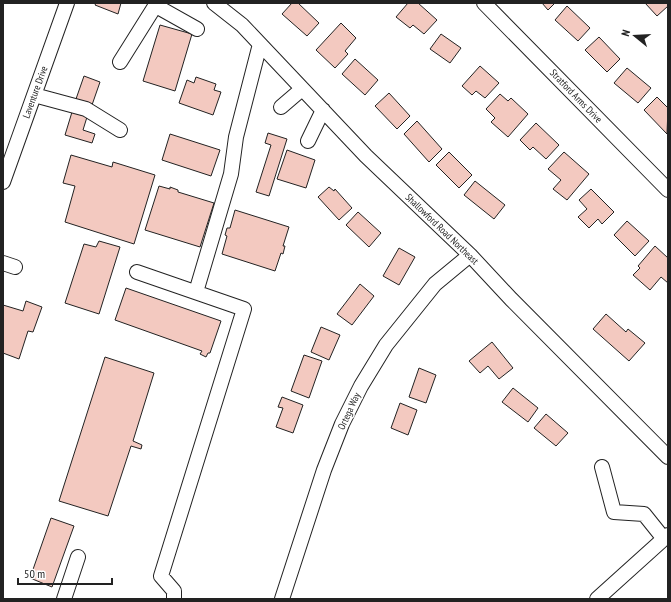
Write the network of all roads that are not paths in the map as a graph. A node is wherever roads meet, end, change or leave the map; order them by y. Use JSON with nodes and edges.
{"nodes":[{"id":1,"x":67,"y":3,"type":"edge"},
{"id":2,"x":214,"y":3,"type":"edge"},
{"id":3,"x":484,"y":3,"type":"edge"},
{"id":4,"x":156,"y":4,"type":"edge"},
{"id":5,"x":197,"y":29,"type":"dead end"},
{"id":6,"x":260,"y":44,"type":"junction"},
{"id":7,"x":120,"y":62,"type":"dead end"},
{"id":8,"x":302,"y":89,"type":"junction"},
{"id":9,"x":34,"y":95,"type":"junction"},
{"id":10,"x":281,"y":107,"type":"dead end"},
{"id":11,"x":323,"y":110,"type":"junction"},
{"id":12,"x":120,"y":130,"type":"dead end"},
{"id":13,"x":308,"y":141,"type":"dead end"},
{"id":14,"x":7,"y":161,"type":"edge"},
{"id":15,"x":3,"y":182,"type":"edge"},
{"id":16,"x":668,"y":190,"type":"edge"},
{"id":17,"x":470,"y":255,"type":"junction"},
{"id":18,"x":137,"y":272,"type":"dead end"},
{"id":19,"x":196,"y":292,"type":"junction"},
{"id":20,"x":668,"y":457,"type":"edge"},
{"id":21,"x":602,"y":467,"type":"dead end"},
{"id":22,"x":666,"y":537,"type":"edge"},
{"id":23,"x":78,"y":557,"type":"dead end"},
{"id":24,"x":64,"y":599,"type":"edge"},
{"id":25,"x":174,"y":599,"type":"edge"},
{"id":26,"x":282,"y":599,"type":"edge"},
{"id":27,"x":597,"y":599,"type":"edge"}],
"edges":[{"from":1,"to":9,"type":"street","name":"Laventure Drive"},
{"from":2,"to":6,"type":"street","name":"Shallowford Road Northeast"},
{"from":3,"to":16,"type":"street","name":"Stratford Arms Drive"},
{"from":4,"to":5,"type":"street"},
{"from":4,"to":7,"type":"street"},
{"from":6,"to":8,"type":"street","name":"Shallowford Road Northeast"},
{"from":6,"to":19,"type":"street"},
{"from":8,"to":10,"type":"street"},
{"from":8,"to":11,"type":"street","name":"Shallowford Road Northeast"},
{"from":9,"to":12,"type":"street"},
{"from":9,"to":14,"type":"street","name":"Laventure Drive"},
{"from":11,"to":13,"type":"street"},
{"from":11,"to":17,"type":"street","name":"Shallowford Road Northeast"},
{"from":14,"to":15,"type":"street","name":"Laventure Drive"},
{"from":17,"to":20,"type":"street","name":"Shallowford Road Northeast"},
{"from":17,"to":26,"type":"street","name":"Ortega Way"},
{"from":18,"to":19,"type":"street"},
{"from":19,"to":25,"type":"street"},
{"from":21,"to":22,"type":"street"},
{"from":22,"to":27,"type":"street"},
{"from":23,"to":24,"type":"street"}]}
